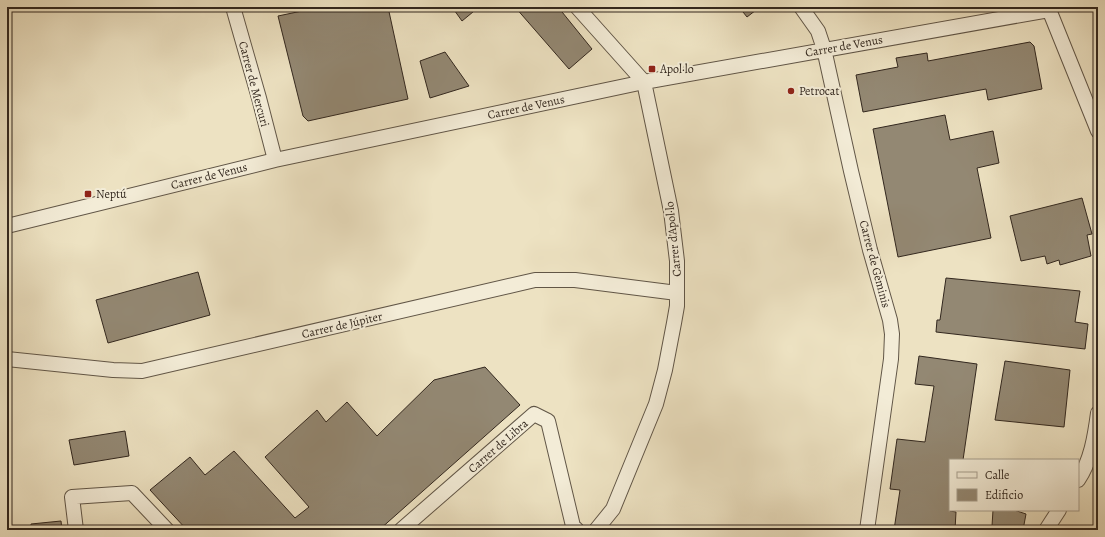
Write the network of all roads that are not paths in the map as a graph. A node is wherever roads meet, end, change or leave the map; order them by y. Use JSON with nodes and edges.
{"nodes":[{"id":1,"x":233,"y":7,"type":"edge"},
{"id":2,"x":577,"y":7,"type":"edge"},
{"id":3,"x":801,"y":7,"type":"edge"},
{"id":4,"x":1048,"y":9,"type":"edge"},
{"id":5,"x":824,"y":49,"type":"junction"},
{"id":6,"x":644,"y":82,"type":"junction"},
{"id":7,"x":1098,"y":132,"type":"edge"},
{"id":8,"x":275,"y":160,"type":"junction"},
{"id":9,"x":7,"y":226,"type":"edge"},
{"id":10,"x":677,"y":293,"type":"junction"},
{"id":11,"x":7,"y":359,"type":"edge"},
{"id":12,"x":1098,"y":412,"type":"edge"},
{"id":13,"x":1079,"y":479,"type":"edge"},
{"id":14,"x":1058,"y":511,"type":"edge"},
{"id":15,"x":76,"y":530,"type":"edge"},
{"id":16,"x":166,"y":530,"type":"edge"},
{"id":17,"x":401,"y":530,"type":"edge"},
{"id":18,"x":577,"y":530,"type":"edge"},
{"id":19,"x":596,"y":530,"type":"edge"},
{"id":20,"x":867,"y":530,"type":"edge"},
{"id":21,"x":1046,"y":530,"type":"edge"}],
"edges":[{"from":1,"to":8,"type":"street","name":"Carrer de Mercuri"},
{"from":2,"to":6,"type":"street","name":"Carrer d'Apol·lo"},
{"from":3,"to":5,"type":"street","name":"Carrer de Gèminis"},
{"from":4,"to":5,"type":"street","name":"Carrer de Venus"},
{"from":4,"to":7,"type":"street"},
{"from":5,"to":6,"type":"street","name":"Carrer de Venus"},
{"from":5,"to":20,"type":"street","name":"Carrer de Gèminis"},
{"from":6,"to":8,"type":"street","name":"Carrer de Venus"},
{"from":6,"to":10,"type":"street","name":"Carrer d'Apol·lo"},
{"from":8,"to":9,"type":"street","name":"Carrer de Venus"},
{"from":10,"to":11,"type":"street","name":"Carrer de Júpiter"},
{"from":10,"to":19,"type":"street","name":"Carrer d'Apol·lo"},
{"from":12,"to":13,"type":"street"},
{"from":14,"to":21,"type":"street"},
{"from":15,"to":16,"type":"street"},
{"from":17,"to":18,"type":"street","name":"Carrer de Libra"}]}
